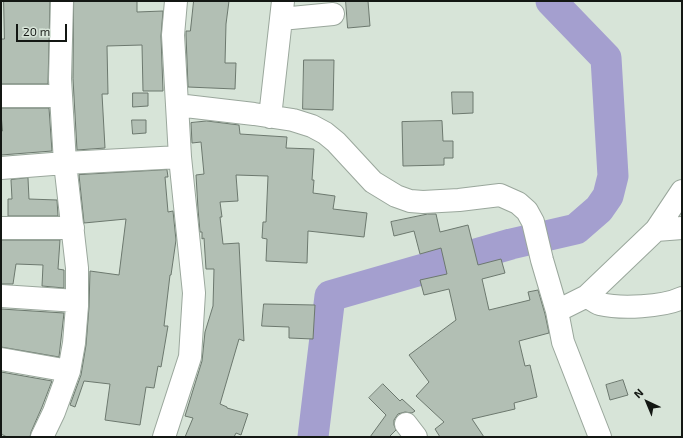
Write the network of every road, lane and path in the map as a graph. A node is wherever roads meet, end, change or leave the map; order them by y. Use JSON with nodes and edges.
{"nodes":[{"id":1,"x":62,"y":1,"type":"edge"},
{"id":2,"x":176,"y":1,"type":"edge"},
{"id":3,"x":282,"y":10,"type":"edge"},
{"id":4,"x":333,"y":14,"type":"dead end"},
{"id":5,"x":1,"y":96,"type":"edge"},
{"id":6,"x":61,"y":96,"type":"junction"},
{"id":7,"x":177,"y":105,"type":"junction"},
{"id":8,"x":270,"y":117,"type":"junction"},
{"id":9,"x":180,"y":157,"type":"junction"},
{"id":10,"x":65,"y":163,"type":"junction"},
{"id":11,"x":1,"y":168,"type":"edge"},
{"id":12,"x":682,"y":191,"type":"edge"},
{"id":13,"x":1,"y":228,"type":"edge"},
{"id":14,"x":73,"y":228,"type":"junction"},
{"id":15,"x":682,"y":228,"type":"edge"},
{"id":16,"x":656,"y":230,"type":"junction"},
{"id":17,"x":1,"y":296,"type":"edge"},
{"id":18,"x":587,"y":296,"type":"junction"},
{"id":19,"x":682,"y":298,"type":"edge"},
{"id":20,"x":77,"y":301,"type":"junction"},
{"id":21,"x":556,"y":311,"type":"junction"},
{"id":22,"x":1,"y":359,"type":"edge"},
{"id":23,"x":69,"y":371,"type":"junction"},
{"id":24,"x":42,"y":437,"type":"edge"},
{"id":25,"x":164,"y":437,"type":"edge"},
{"id":26,"x":600,"y":437,"type":"edge"}],
"edges":[{"from":1,"to":6,"type":"street"},
{"from":2,"to":7,"type":"street"},
{"from":3,"to":4,"type":"street"},
{"from":3,"to":8,"type":"street"},
{"from":5,"to":6,"type":"street"},
{"from":6,"to":10,"type":"street"},
{"from":7,"to":8,"type":"street"},
{"from":7,"to":9,"type":"street"},
{"from":8,"to":21,"type":"street"},
{"from":9,"to":10,"type":"street"},
{"from":9,"to":25,"type":"street"},
{"from":10,"to":11,"type":"street"},
{"from":10,"to":14,"type":"street"},
{"from":12,"to":16,"type":"street"},
{"from":13,"to":14,"type":"street"},
{"from":14,"to":20,"type":"street"},
{"from":15,"to":16,"type":"street"},
{"from":16,"to":18,"type":"street"},
{"from":17,"to":20,"type":"street"},
{"from":18,"to":19,"type":"street"},
{"from":18,"to":21,"type":"street"},
{"from":20,"to":23,"type":"street"},
{"from":21,"to":26,"type":"street"},
{"from":22,"to":23,"type":"street"},
{"from":23,"to":24,"type":"street"}]}
